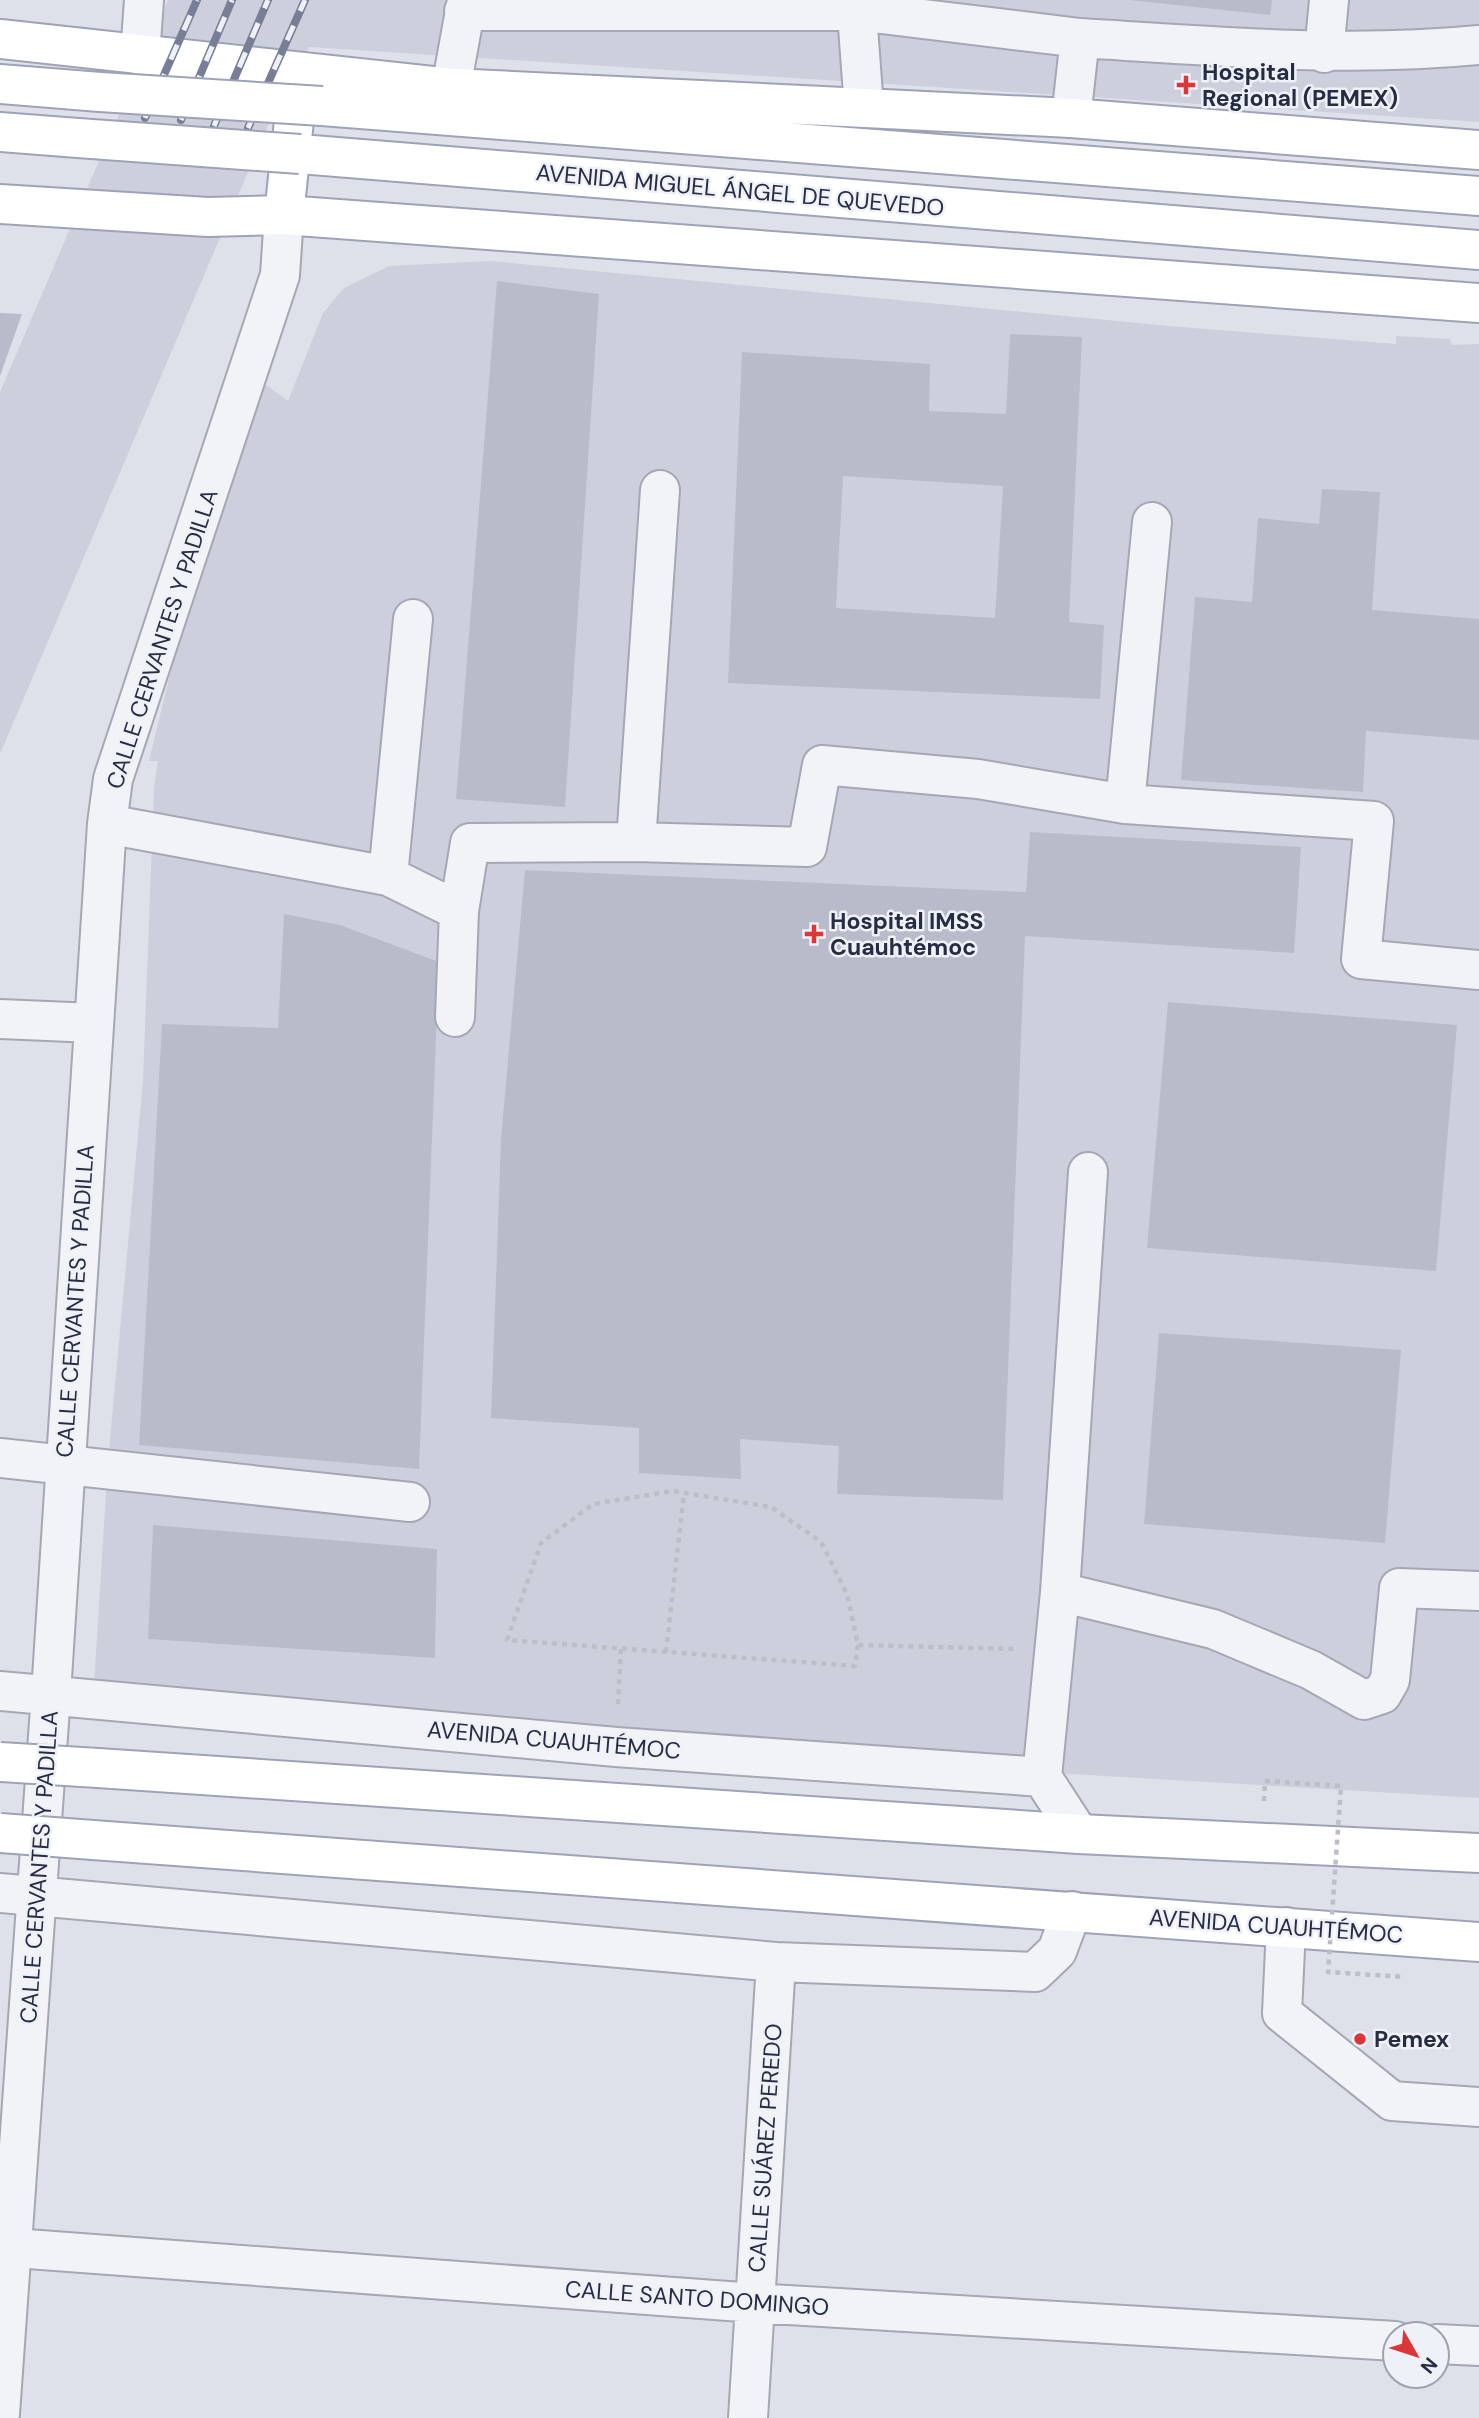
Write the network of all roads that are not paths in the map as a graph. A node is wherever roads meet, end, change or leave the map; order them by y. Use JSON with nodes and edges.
{"nodes":[{"id":1,"x":144,"y":0,"type":"edge"},
{"id":2,"x":1329,"y":0,"type":"edge"},
{"id":3,"x":856,"y":5,"type":"edge"},
{"id":4,"x":465,"y":6,"type":"edge"},
{"id":5,"x":1080,"y":38,"type":"junction"},
{"id":6,"x":0,"y":39,"type":"edge"},
{"id":7,"x":1479,"y":45,"type":"edge"},
{"id":8,"x":1324,"y":52,"type":"junction"},
{"id":9,"x":141,"y":55,"type":"junction"},
{"id":10,"x":299,"y":73,"type":"junction"},
{"id":11,"x":0,"y":84,"type":"edge"},
{"id":12,"x":451,"y":88,"type":"junction"},
{"id":13,"x":864,"y":108,"type":"junction"},
{"id":14,"x":1071,"y":118,"type":"junction"},
{"id":15,"x":0,"y":132,"type":"edge"},
{"id":16,"x":1479,"y":150,"type":"edge"},
{"id":17,"x":1479,"y":196,"type":"edge"},
{"id":18,"x":0,"y":205,"type":"edge"},
{"id":19,"x":284,"y":215,"type":"junction"},
{"id":20,"x":1479,"y":250,"type":"edge"},
{"id":21,"x":1479,"y":303,"type":"edge"},
{"id":22,"x":660,"y":490,"type":"dead end"},
{"id":23,"x":1152,"y":523,"type":"dead end"},
{"id":24,"x":413,"y":619,"type":"dead end"},
{"id":25,"x":1125,"y":804,"type":"junction"},
{"id":26,"x":107,"y":824,"type":"junction"},
{"id":27,"x":636,"y":842,"type":"junction"},
{"id":28,"x":388,"y":876,"type":"junction"},
{"id":29,"x":459,"y":912,"type":"junction"},
{"id":30,"x":1479,"y":970,"type":"edge"},
{"id":31,"x":454,"y":1017,"type":"dead end"},
{"id":32,"x":0,"y":1019,"type":"edge"},
{"id":33,"x":94,"y":1023,"type":"junction"},
{"id":34,"x":1088,"y":1172,"type":"dead end"},
{"id":35,"x":0,"y":1458,"type":"edge"},
{"id":36,"x":64,"y":1467,"type":"junction"},
{"id":37,"x":410,"y":1502,"type":"dead end"},
{"id":38,"x":1479,"y":1591,"type":"edge"},
{"id":39,"x":1060,"y":1592,"type":"junction"},
{"id":40,"x":0,"y":1691,"type":"edge"},
{"id":41,"x":51,"y":1694,"type":"junction"},
{"id":42,"x":0,"y":1762,"type":"edge"},
{"id":43,"x":1042,"y":1777,"type":"junction"},
{"id":44,"x":0,"y":1833,"type":"edge"},
{"id":45,"x":1079,"y":1834,"type":"junction"},
{"id":46,"x":1479,"y":1853,"type":"edge"},
{"id":47,"x":18,"y":1894,"type":"edge"},
{"id":48,"x":1072,"y":1911,"type":"junction"},
{"id":49,"x":1286,"y":1927,"type":"junction"},
{"id":50,"x":1479,"y":1942,"type":"edge"},
{"id":51,"x":776,"y":1962,"type":"junction"},
{"id":52,"x":1479,"y":2107,"type":"edge"},
{"id":53,"x":6,"y":2248,"type":"edge"},
{"id":54,"x":755,"y":2303,"type":"junction"},
{"id":55,"x":1381,"y":2340,"type":"edge"},
{"id":56,"x":1451,"y":2345,"type":"edge"},
{"id":57,"x":1479,"y":2346,"type":"edge"},
{"id":58,"x":0,"y":2414,"type":"edge"},
{"id":59,"x":748,"y":2418,"type":"edge"}],
"edges":[{"from":1,"to":9,"type":"street"},
{"from":2,"to":8,"type":"street"},
{"from":3,"to":4,"type":"street"},
{"from":3,"to":5,"type":"street"},
{"from":3,"to":13,"type":"street"},
{"from":4,"to":12,"type":"street"},
{"from":5,"to":8,"type":"street"},
{"from":5,"to":14,"type":"street"},
{"from":6,"to":9,"type":"main road"},
{"from":7,"to":8,"type":"street"},
{"from":9,"to":10,"type":"main road"},
{"from":10,"to":12,"type":"main road"},
{"from":10,"to":19,"type":"main road"},
{"from":11,"to":17,"type":"main road","bridge":true},
{"from":12,"to":13,"type":"main road"},
{"from":13,"to":14,"type":"main road"},
{"from":14,"to":16,"type":"main road"},
{"from":15,"to":20,"type":"main road","name":"AVENIDA MIGUEL ÁNGEL DE QUEVEDO","bridge":true},
{"from":18,"to":19,"type":"main road"},
{"from":19,"to":21,"type":"main road"},
{"from":19,"to":26,"type":"street","name":"CALLE CERVANTES Y PADILLA"},
{"from":22,"to":27,"type":"street"},
{"from":23,"to":25,"type":"street"},
{"from":24,"to":28,"type":"street"},
{"from":25,"to":27,"type":"street"},
{"from":25,"to":30,"type":"street"},
{"from":26,"to":28,"type":"street"},
{"from":26,"to":33,"type":"street","name":"CALLE CERVANTES Y PADILLA"},
{"from":27,"to":29,"type":"street"},
{"from":28,"to":29,"type":"street"},
{"from":29,"to":31,"type":"street"},
{"from":32,"to":33,"type":"street"},
{"from":33,"to":36,"type":"street","name":"CALLE CERVANTES Y PADILLA"},
{"from":34,"to":39,"type":"street"},
{"from":35,"to":36,"type":"street"},
{"from":36,"to":37,"type":"street"},
{"from":36,"to":41,"type":"street","name":"CALLE CERVANTES Y PADILLA"},
{"from":38,"to":39,"type":"street"},
{"from":39,"to":43,"type":"street"},
{"from":40,"to":41,"type":"street","name":"AVENIDA CUAUHTÉMOC"},
{"from":41,"to":43,"type":"street","name":"AVENIDA CUAUHTÉMOC"},
{"from":41,"to":47,"type":"street","name":"CALLE CERVANTES Y PADILLA"},
{"from":42,"to":45,"type":"main road","bridge":true},
{"from":43,"to":45,"type":"street"},
{"from":44,"to":48,"type":"main road","name":"AVENIDA CUAUHTÉMOC","bridge":true},
{"from":45,"to":46,"type":"main road"},
{"from":47,"to":51,"type":"street"},
{"from":47,"to":53,"type":"street","name":"CALLE CERVANTES Y PADILLA"},
{"from":48,"to":49,"type":"main road","name":"AVENIDA CUAUHTÉMOC"},
{"from":48,"to":51,"type":"street"},
{"from":49,"to":50,"type":"main road","name":"AVENIDA CUAUHTÉMOC"},
{"from":49,"to":52,"type":"street"},
{"from":51,"to":54,"type":"street","name":"CALLE SUÁREZ PEREDO"},
{"from":53,"to":54,"type":"street","name":"CALLE SANTO DOMINGO"},
{"from":53,"to":58,"type":"street","name":"CALLE CERVANTES Y PADILLA"},
{"from":54,"to":55,"type":"street","name":"CALLE SANTO DOMINGO"},
{"from":54,"to":59,"type":"street","name":"CALLE SUÁREZ PEREDO"},
{"from":56,"to":57,"type":"street"}]}
